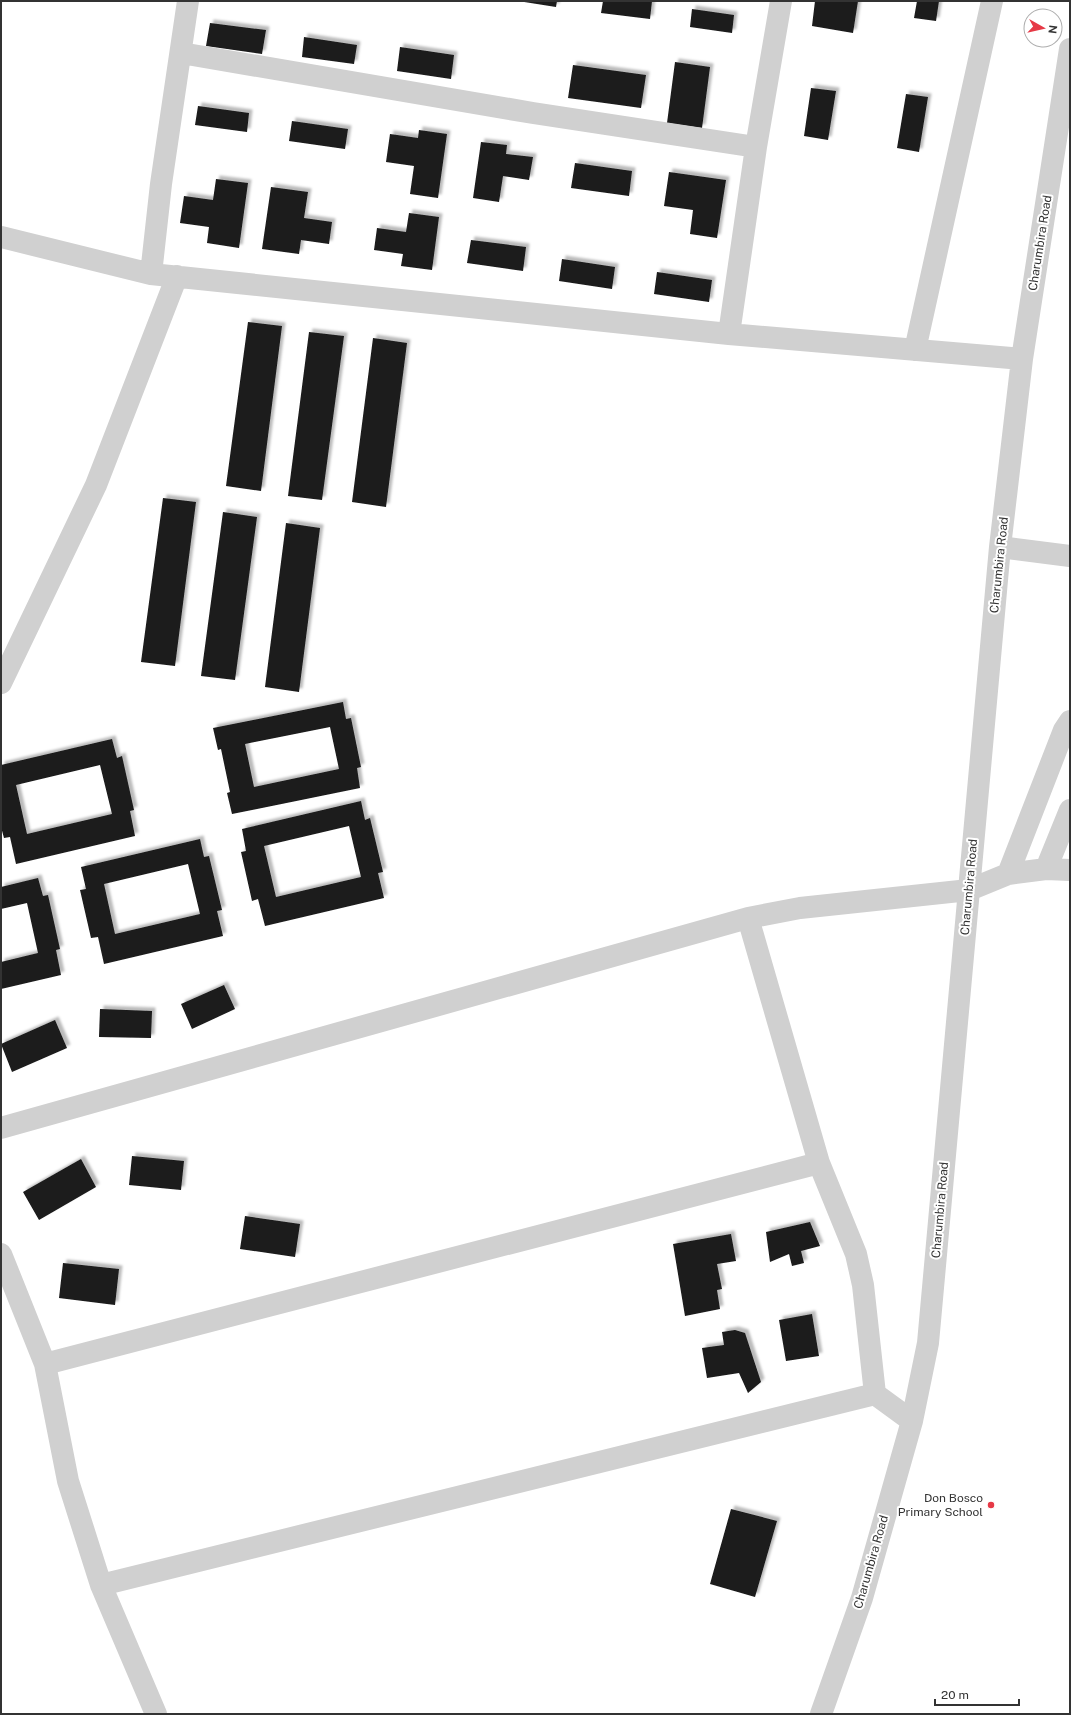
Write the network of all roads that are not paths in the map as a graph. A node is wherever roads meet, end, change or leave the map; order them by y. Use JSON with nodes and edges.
{"nodes":[{"id":1,"x":188,"y":1,"type":"edge"},
{"id":2,"x":781,"y":1,"type":"edge"},
{"id":3,"x":992,"y":1,"type":"edge"},
{"id":4,"x":1070,"y":49,"type":"edge"},
{"id":5,"x":181,"y":53,"type":"junction"},
{"id":6,"x":756,"y":147,"type":"junction"},
{"id":7,"x":1,"y":237,"type":"edge"},
{"id":8,"x":151,"y":274,"type":"junction"},
{"id":9,"x":177,"y":276,"type":"junction"},
{"id":10,"x":729,"y":334,"type":"junction"},
{"id":11,"x":915,"y":350,"type":"junction"},
{"id":12,"x":1022,"y":358,"type":"junction"},
{"id":13,"x":1000,"y":547,"type":"junction"},
{"id":14,"x":1070,"y":556,"type":"edge"},
{"id":15,"x":1,"y":683,"type":"edge"},
{"id":16,"x":1070,"y":721,"type":"edge"},
{"id":17,"x":1070,"y":810,"type":"edge"},
{"id":18,"x":1046,"y":869,"type":"junction"},
{"id":19,"x":1070,"y":870,"type":"edge"},
{"id":20,"x":1008,"y":874,"type":"junction"},
{"id":21,"x":969,"y":890,"type":"junction"},
{"id":22,"x":748,"y":918,"type":"junction"},
{"id":23,"x":1,"y":1128,"type":"edge"},
{"id":24,"x":818,"y":1163,"type":"junction"},
{"id":25,"x":1,"y":1254,"type":"edge"},
{"id":26,"x":45,"y":1364,"type":"junction"},
{"id":27,"x":875,"y":1394,"type":"junction"},
{"id":28,"x":912,"y":1421,"type":"junction"},
{"id":29,"x":101,"y":1585,"type":"junction"},
{"id":30,"x":156,"y":1714,"type":"edge"},
{"id":31,"x":821,"y":1714,"type":"edge"}],
"edges":[{"from":1,"to":5,"type":"street"},
{"from":2,"to":6,"type":"street"},
{"from":3,"to":11,"type":"street"},
{"from":4,"to":12,"type":"street","name":"Charumbira Road"},
{"from":5,"to":6,"type":"street"},
{"from":5,"to":8,"type":"street"},
{"from":6,"to":10,"type":"street"},
{"from":7,"to":8,"type":"street"},
{"from":8,"to":9,"type":"street"},
{"from":9,"to":10,"type":"street"},
{"from":9,"to":15,"type":"street"},
{"from":10,"to":11,"type":"street"},
{"from":11,"to":12,"type":"street"},
{"from":12,"to":13,"type":"street","name":"Charumbira Road"},
{"from":13,"to":14,"type":"street"},
{"from":13,"to":21,"type":"street","name":"Charumbira Road"},
{"from":16,"to":20,"type":"street"},
{"from":17,"to":18,"type":"street"},
{"from":18,"to":19,"type":"street"},
{"from":18,"to":20,"type":"street"},
{"from":20,"to":21,"type":"street"},
{"from":21,"to":22,"type":"street"},
{"from":21,"to":28,"type":"street","name":"Charumbira Road"},
{"from":22,"to":23,"type":"street"},
{"from":22,"to":24,"type":"street"},
{"from":24,"to":26,"type":"street"},
{"from":24,"to":27,"type":"street"},
{"from":25,"to":26,"type":"street"},
{"from":26,"to":29,"type":"street"},
{"from":27,"to":28,"type":"street"},
{"from":27,"to":29,"type":"street"},
{"from":28,"to":31,"type":"street","name":"Charumbira Road"},
{"from":29,"to":30,"type":"street"}]}
